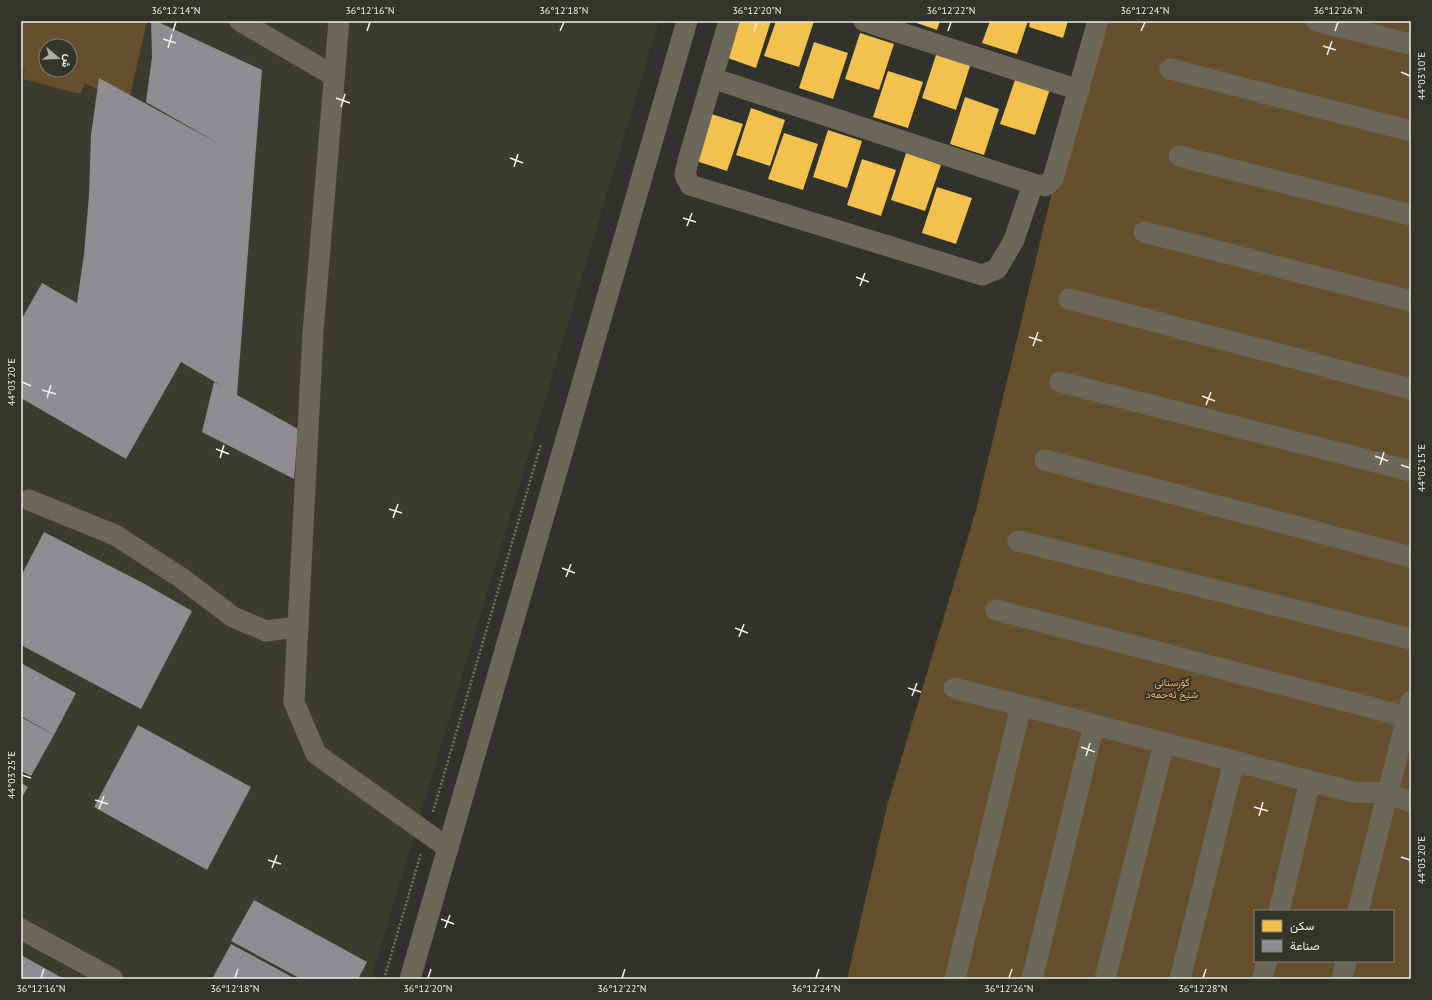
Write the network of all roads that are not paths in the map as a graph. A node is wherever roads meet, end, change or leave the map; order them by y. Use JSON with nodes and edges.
{"nodes":[{"id":1,"x":240,"y":21,"type":"edge"},
{"id":2,"x":339,"y":21,"type":"edge"},
{"id":3,"x":687,"y":21,"type":"edge"},
{"id":4,"x":729,"y":21,"type":"edge"},
{"id":5,"x":864,"y":21,"type":"edge"},
{"id":6,"x":1098,"y":21,"type":"edge"},
{"id":7,"x":1316,"y":21,"type":"edge"},
{"id":8,"x":1411,"y":44,"type":"edge"},
{"id":9,"x":1170,"y":69,"type":"dead end"},
{"id":10,"x":334,"y":76,"type":"junction"},
{"id":11,"x":712,"y":78,"type":"junction"},
{"id":12,"x":1079,"y":90,"type":"junction"},
{"id":13,"x":1411,"y":131,"type":"edge"},
{"id":14,"x":1179,"y":156,"type":"dead end"},
{"id":15,"x":1033,"y":184,"type":"junction"},
{"id":16,"x":1411,"y":215,"type":"edge"},
{"id":17,"x":1144,"y":232,"type":"dead end"},
{"id":18,"x":1069,"y":299,"type":"dead end"},
{"id":19,"x":1411,"y":301,"type":"edge"},
{"id":20,"x":1060,"y":382,"type":"dead end"},
{"id":21,"x":1411,"y":389,"type":"edge"},
{"id":22,"x":1045,"y":460,"type":"dead end"},
{"id":23,"x":1411,"y":471,"type":"edge"},
{"id":24,"x":29,"y":500,"type":"dead end"},
{"id":25,"x":1018,"y":541,"type":"dead end"},
{"id":26,"x":1411,"y":557,"type":"edge"},
{"id":27,"x":996,"y":610,"type":"dead end"},
{"id":28,"x":298,"y":627,"type":"junction"},
{"id":29,"x":1411,"y":639,"type":"edge"},
{"id":30,"x":954,"y":688,"type":"dead end"},
{"id":31,"x":1021,"y":706,"type":"junction"},
{"id":32,"x":1410,"y":712,"type":"edge"},
{"id":33,"x":1094,"y":725,"type":"junction"},
{"id":34,"x":1164,"y":743,"type":"junction"},
{"id":35,"x":1234,"y":761,"type":"junction"},
{"id":36,"x":1310,"y":781,"type":"junction"},
{"id":37,"x":1387,"y":793,"type":"junction"},
{"id":38,"x":1411,"y":802,"type":"edge"},
{"id":39,"x":448,"y":848,"type":"junction"},
{"id":40,"x":1279,"y":910,"type":"edge"},
{"id":41,"x":1358,"y":910,"type":"edge"},
{"id":42,"x":21,"y":929,"type":"edge"},
{"id":43,"x":1266,"y":962,"type":"edge"},
{"id":44,"x":1346,"y":962,"type":"edge"},
{"id":45,"x":113,"y":979,"type":"edge"},
{"id":46,"x":410,"y":979,"type":"edge"},
{"id":47,"x":955,"y":979,"type":"edge"},
{"id":48,"x":1032,"y":979,"type":"edge"},
{"id":49,"x":1105,"y":979,"type":"edge"},
{"id":50,"x":1180,"y":979,"type":"edge"},
{"id":51,"x":1262,"y":979,"type":"edge"},
{"id":52,"x":1342,"y":979,"type":"edge"}],
"edges":[{"from":1,"to":10,"type":"street"},
{"from":2,"to":10,"type":"street"},
{"from":3,"to":39,"type":"street"},
{"from":4,"to":11,"type":"street"},
{"from":5,"to":12,"type":"street"},
{"from":6,"to":12,"type":"street"},
{"from":7,"to":8,"type":"street"},
{"from":9,"to":13,"type":"street"},
{"from":10,"to":28,"type":"street"},
{"from":11,"to":15,"type":"street"},
{"from":11,"to":15,"type":"street"},
{"from":12,"to":15,"type":"street"},
{"from":14,"to":16,"type":"street"},
{"from":17,"to":19,"type":"street"},
{"from":18,"to":21,"type":"street"},
{"from":20,"to":23,"type":"street"},
{"from":22,"to":26,"type":"street"},
{"from":24,"to":28,"type":"street"},
{"from":25,"to":29,"type":"street"},
{"from":27,"to":32,"type":"street"},
{"from":28,"to":39,"type":"street"},
{"from":30,"to":31,"type":"street"},
{"from":31,"to":33,"type":"street"},
{"from":31,"to":47,"type":"street"},
{"from":32,"to":37,"type":"street"},
{"from":33,"to":34,"type":"street"},
{"from":33,"to":48,"type":"street"},
{"from":34,"to":35,"type":"street"},
{"from":34,"to":49,"type":"street"},
{"from":35,"to":36,"type":"street"},
{"from":35,"to":50,"type":"street"},
{"from":36,"to":37,"type":"street"},
{"from":36,"to":40,"type":"street"},
{"from":37,"to":38,"type":"street"},
{"from":37,"to":41,"type":"street"},
{"from":39,"to":46,"type":"street"},
{"from":42,"to":45,"type":"street"},
{"from":43,"to":51,"type":"street"},
{"from":44,"to":52,"type":"street"}]}
